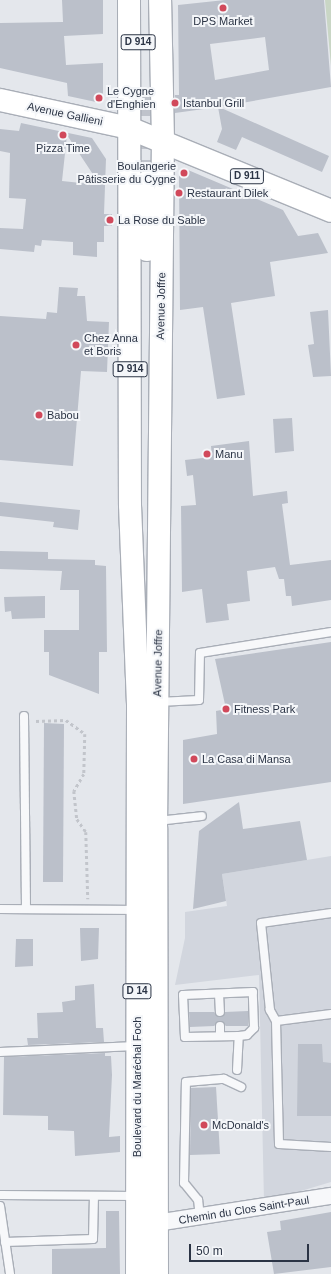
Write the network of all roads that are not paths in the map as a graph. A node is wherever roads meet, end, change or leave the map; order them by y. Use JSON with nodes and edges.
{"nodes":[{"id":1,"x":129,"y":0,"type":"edge"},
{"id":2,"x":138,"y":0,"type":"edge"},
{"id":3,"x":147,"y":0,"type":"edge"},
{"id":4,"x":160,"y":0,"type":"edge"},
{"id":5,"x":0,"y":100,"type":"edge"},
{"id":6,"x":129,"y":128,"type":"junction"},
{"id":7,"x":163,"y":140,"type":"junction"},
{"id":8,"x":329,"y":212,"type":"edge"},
{"id":9,"x":156,"y":371,"type":"junction"},
{"id":10,"x":135,"y":610,"type":"junction"},
{"id":11,"x":331,"y":632,"type":"edge"},
{"id":12,"x":151,"y":708,"type":"junction"},
{"id":13,"x":24,"y":718,"type":"road end"},
{"id":14,"x":202,"y":816,"type":"dead end"},
{"id":15,"x":156,"y":821,"type":"junction"},
{"id":16,"x":0,"y":909,"type":"edge"},
{"id":17,"x":26,"y":909,"type":"junction"},
{"id":18,"x":137,"y":910,"type":"junction"},
{"id":19,"x":331,"y":913,"type":"edge"},
{"id":20,"x":218,"y":994,"type":"junction"},
{"id":21,"x":220,"y":1012,"type":"dead end"},
{"id":22,"x":331,"y":1014,"type":"edge"},
{"id":23,"x":276,"y":1021,"type":"junction"},
{"id":24,"x":220,"y":1026,"type":"dead end"},
{"id":25,"x":220,"y":1036,"type":"junction"},
{"id":26,"x":239,"y":1036,"type":"junction"},
{"id":27,"x":137,"y":1046,"type":"junction"},
{"id":28,"x":0,"y":1052,"type":"edge"},
{"id":29,"x":238,"y":1070,"type":"dead end"},
{"id":30,"x":241,"y":1087,"type":"dead end"},
{"id":31,"x":331,"y":1147,"type":"edge"},
{"id":32,"x":0,"y":1195,"type":"edge"},
{"id":33,"x":94,"y":1196,"type":"junction"},
{"id":34,"x":137,"y":1196,"type":"junction"},
{"id":35,"x":331,"y":1196,"type":"edge"},
{"id":36,"x":0,"y":1206,"type":"edge"},
{"id":37,"x":200,"y":1218,"type":"junction"},
{"id":38,"x":156,"y":1223,"type":"junction"},
{"id":39,"x":6,"y":1242,"type":"junction"},
{"id":40,"x":10,"y":1274,"type":"edge"},
{"id":41,"x":137,"y":1274,"type":"edge"},
{"id":42,"x":157,"y":1274,"type":"edge"}],
"edges":[{"from":1,"to":6,"type":"main road","name":"Avenue Joffre","number":"D 914"},
{"from":2,"to":3,"type":"main road","number":"D 914"},
{"from":4,"to":7,"type":"main road","name":"Avenue Joffre","number":"D 914"},
{"from":5,"to":6,"type":"main road","name":"Avenue Gallieni"},
{"from":6,"to":7,"type":"main road","number":"D 911"},
{"from":6,"to":10,"type":"main road","name":"Avenue Joffre","number":"D 914"},
{"from":7,"to":8,"type":"main road","number":"D 911"},
{"from":7,"to":9,"type":"main road","name":"Avenue Joffre","number":"D 914"},
{"from":9,"to":10,"type":"main road","name":"Avenue Joffre","number":"D 914"},
{"from":9,"to":12,"type":"main road","name":"Avenue Joffre","number":"D 914"},
{"from":10,"to":12,"type":"main road","name":"Avenue Joffre","number":"D 914"},
{"from":11,"to":12,"type":"lane"},
{"from":12,"to":15,"type":"main road","name":"Boulevard du Maréchal Foch"},
{"from":12,"to":18,"type":"main road","name":"Boulevard du Maréchal Foch","number":"D 14"},
{"from":13,"to":17,"type":"lane"},
{"from":14,"to":15,"type":"lane"},
{"from":15,"to":38,"type":"main road","name":"Boulevard du Maréchal Foch"},
{"from":16,"to":17,"type":"lane"},
{"from":17,"to":18,"type":"lane"},
{"from":18,"to":27,"type":"main road","name":"Boulevard du Maréchal Foch","number":"D 14"},
{"from":19,"to":23,"type":"lane"},
{"from":20,"to":21,"type":"lane"},
{"from":20,"to":25,"type":"lane"},
{"from":20,"to":26,"type":"lane"},
{"from":22,"to":23,"type":"lane"},
{"from":23,"to":31,"type":"lane"},
{"from":24,"to":25,"type":"lane"},
{"from":25,"to":26,"type":"lane"},
{"from":26,"to":29,"type":"lane"},
{"from":27,"to":28,"type":"lane"},
{"from":27,"to":34,"type":"main road","name":"Boulevard du Maréchal Foch","number":"D 14"},
{"from":30,"to":37,"type":"lane"},
{"from":32,"to":33,"type":"lane"},
{"from":33,"to":34,"type":"lane"},
{"from":33,"to":39,"type":"lane"},
{"from":34,"to":41,"type":"main road","name":"Boulevard du Maréchal Foch","number":"D 14"},
{"from":35,"to":37,"type":"street","name":"Chemin du Clos Saint-Paul"},
{"from":36,"to":39,"type":"lane"},
{"from":37,"to":38,"type":"street","name":"Chemin du Clos Saint-Paul"},
{"from":38,"to":42,"type":"main road","name":"Boulevard du Maréchal Foch"},
{"from":39,"to":40,"type":"lane"}]}
